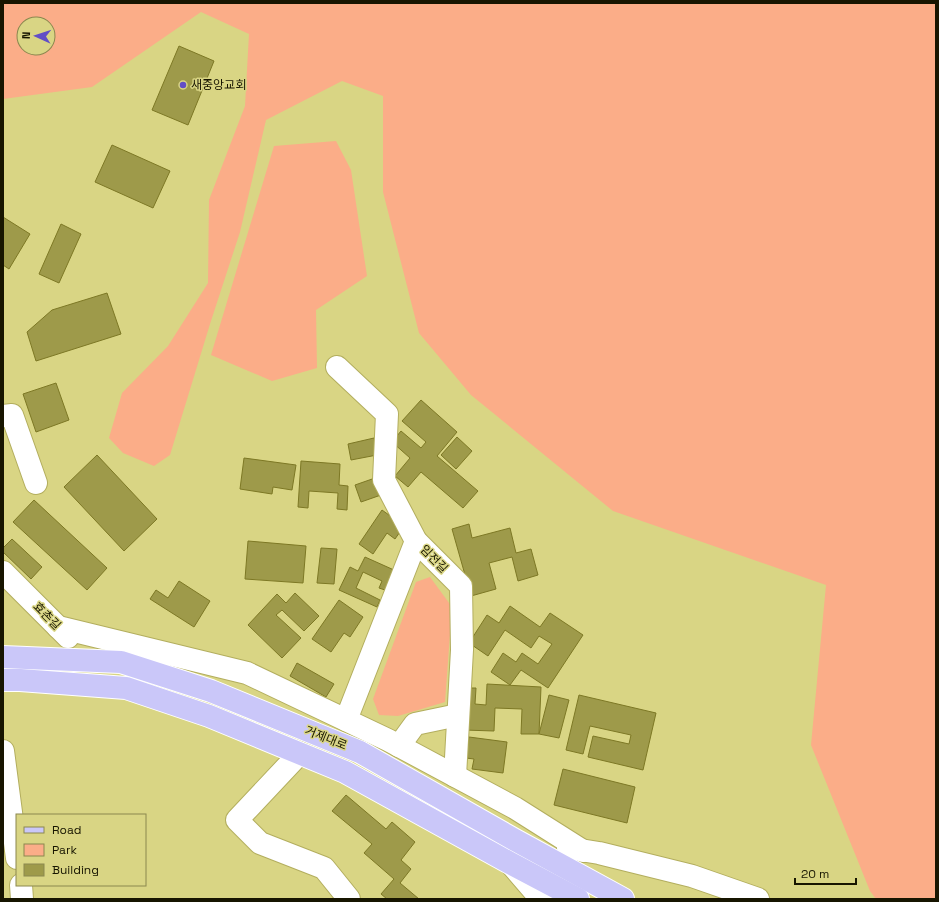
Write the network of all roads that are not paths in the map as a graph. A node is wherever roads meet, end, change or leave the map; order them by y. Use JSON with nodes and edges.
{"nodes":[{"id":1,"x":337,"y":367,"type":"dead end"},
{"id":2,"x":3,"y":416,"type":"edge"},
{"id":3,"x":36,"y":484,"type":"dead end"},
{"id":4,"x":416,"y":541,"type":"junction"},
{"id":5,"x":3,"y":572,"type":"edge"},
{"id":6,"x":58,"y":627,"type":"junction"},
{"id":7,"x":3,"y":657,"type":"edge"},
{"id":8,"x":91,"y":660,"type":"junction"},
{"id":9,"x":3,"y":680,"type":"edge"},
{"id":10,"x":458,"y":715,"type":"junction"},
{"id":11,"x":346,"y":720,"type":"junction"},
{"id":12,"x":399,"y":746,"type":"junction"},
{"id":13,"x":3,"y":751,"type":"edge"},
{"id":14,"x":300,"y":753,"type":"junction"},
{"id":15,"x":454,"y":776,"type":"junction"},
{"id":16,"x":515,"y":840,"type":"junction"},
{"id":17,"x":16,"y":850,"type":"edge"},
{"id":18,"x":583,"y":850,"type":"junction"},
{"id":19,"x":510,"y":863,"type":"junction"},
{"id":20,"x":21,"y":886,"type":"edge"},
{"id":21,"x":22,"y":899,"type":"edge"},
{"id":22,"x":349,"y":899,"type":"edge"},
{"id":23,"x":541,"y":899,"type":"edge"},
{"id":24,"x":578,"y":899,"type":"edge"},
{"id":25,"x":623,"y":899,"type":"edge"},
{"id":26,"x":758,"y":899,"type":"edge"}],
"edges":[{"from":1,"to":4,"type":"street","name":"임전길"},
{"from":2,"to":3,"type":"street"},
{"from":4,"to":10,"type":"street","name":"임전길"},
{"from":4,"to":11,"type":"street"},
{"from":5,"to":6,"type":"street","name":"효촌길"},
{"from":6,"to":8,"type":"street","name":"효촌길"},
{"from":6,"to":11,"type":"street"},
{"from":7,"to":8,"type":"main road","name":"거제대로"},
{"from":8,"to":16,"type":"main road","name":"거제대로"},
{"from":9,"to":14,"type":"main road","name":"거제대로"},
{"from":10,"to":12,"type":"street"},
{"from":10,"to":15,"type":"street","name":"임전길"},
{"from":11,"to":12,"type":"street"},
{"from":12,"to":15,"type":"street"},
{"from":13,"to":17,"type":"street"},
{"from":14,"to":19,"type":"main road","name":"거제대로"},
{"from":14,"to":22,"type":"street"},
{"from":15,"to":18,"type":"street"},
{"from":16,"to":18,"type":"street"},
{"from":16,"to":25,"type":"main road","name":"거제대로"},
{"from":18,"to":26,"type":"street"},
{"from":19,"to":23,"type":"street"},
{"from":19,"to":24,"type":"main road","name":"거제대로"},
{"from":20,"to":21,"type":"street"}]}
